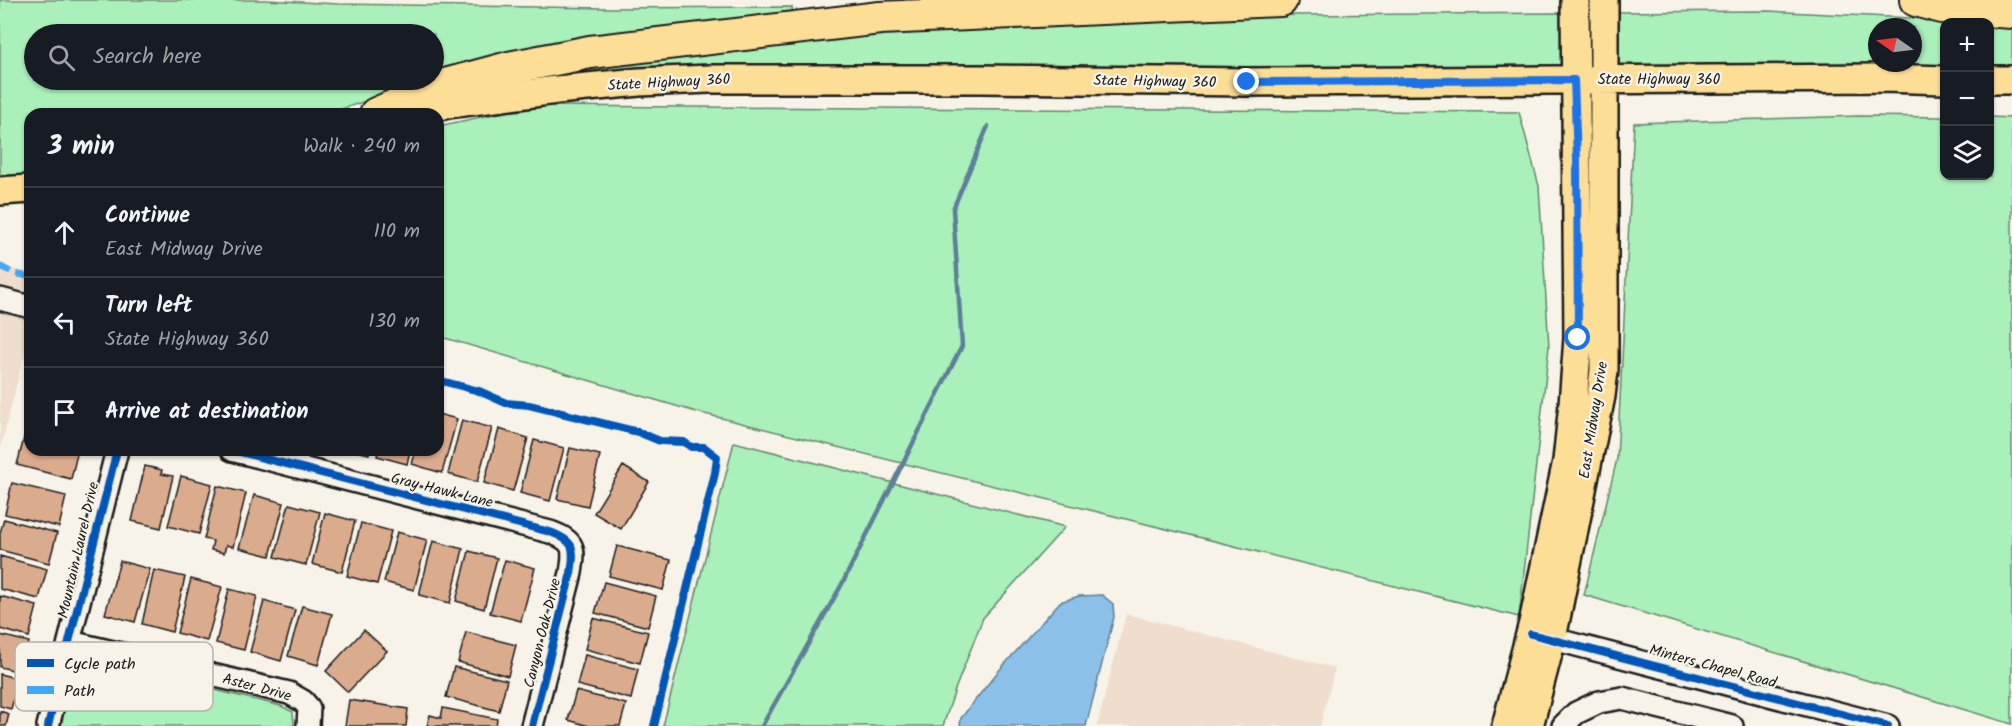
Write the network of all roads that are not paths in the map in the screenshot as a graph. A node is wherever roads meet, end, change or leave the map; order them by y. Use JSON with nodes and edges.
{"nodes":[{"id":1,"x":1281,"y":0,"type":"edge"},
{"id":2,"x":1575,"y":0,"type":"edge"},
{"id":3,"x":1604,"y":0,"type":"edge"},
{"id":4,"x":1916,"y":0,"type":"edge"},
{"id":5,"x":2012,"y":12,"type":"edge"},
{"id":6,"x":1574,"y":80,"type":"junction"},
{"id":7,"x":1604,"y":80,"type":"junction"},
{"id":8,"x":1940,"y":80,"type":"edge"},
{"id":9,"x":1994,"y":80,"type":"edge"},
{"id":10,"x":2012,"y":80,"type":"edge"},
{"id":11,"x":444,"y":85,"type":"edge"},
{"id":12,"x":431,"y":90,"type":"edge"},
{"id":13,"x":390,"y":108,"type":"edge"},
{"id":14,"x":430,"y":108,"type":"edge"},
{"id":15,"x":24,"y":189,"type":"edge"},
{"id":16,"x":0,"y":191,"type":"edge"},
{"id":17,"x":0,"y":299,"type":"edge"},
{"id":18,"x":24,"y":305,"type":"edge"},
{"id":19,"x":116,"y":456,"type":"edge"},
{"id":20,"x":255,"y":456,"type":"edge"},
{"id":21,"x":572,"y":546,"type":"joint"},
{"id":22,"x":1541,"y":636,"type":"junction"},
{"id":23,"x":70,"y":642,"type":"edge"},
{"id":24,"x":213,"y":675,"type":"edge"},
{"id":25,"x":52,"y":711,"type":"edge"},
{"id":26,"x":48,"y":726,"type":"edge"},
{"id":27,"x":309,"y":726,"type":"edge"},
{"id":28,"x":532,"y":726,"type":"edge"},
{"id":29,"x":1506,"y":726,"type":"edge"},
{"id":30,"x":1529,"y":726,"type":"edge"},
{"id":31,"x":1563,"y":726,"type":"edge"},
{"id":32,"x":1732,"y":726,"type":"edge"},
{"id":33,"x":1888,"y":726,"type":"edge"}],
"edges":[{"from":1,"to":11,"type":"highway"},
{"from":2,"to":6,"type":"main road","name":"East Midway Drive"},
{"from":3,"to":7,"type":"main road","name":"East Midway Drive"},
{"from":4,"to":5,"type":"highway"},
{"from":6,"to":7,"type":"main road","name":"State Highway 360"},
{"from":6,"to":14,"type":"main road","name":"State Highway 360"},
{"from":6,"to":22,"type":"main road","name":"East Midway Drive"},
{"from":7,"to":8,"type":"main road","name":"State Highway 360"},
{"from":7,"to":22,"type":"main road","name":"East Midway Drive"},
{"from":9,"to":10,"type":"main road"},
{"from":12,"to":13,"type":"highway"},
{"from":15,"to":16,"type":"main road"},
{"from":17,"to":18,"type":"street"},
{"from":19,"to":23,"type":"street","name":"Mountain Laurel Drive"},
{"from":20,"to":21,"type":"street","name":"Gray Hawk Lane"},
{"from":21,"to":28,"type":"street","name":"Canyon Oak Drive"},
{"from":22,"to":29,"type":"main road","name":"East Midway Drive"},
{"from":22,"to":30,"type":"main road","name":"East Midway Drive"},
{"from":22,"to":33,"type":"street","name":"Minters Chapel Road"},
{"from":24,"to":27,"type":"street","name":"Aster Drive"},
{"from":25,"to":26,"type":"street","name":"Mountain Laurel Drive"},
{"from":31,"to":32,"type":"street"}]}
